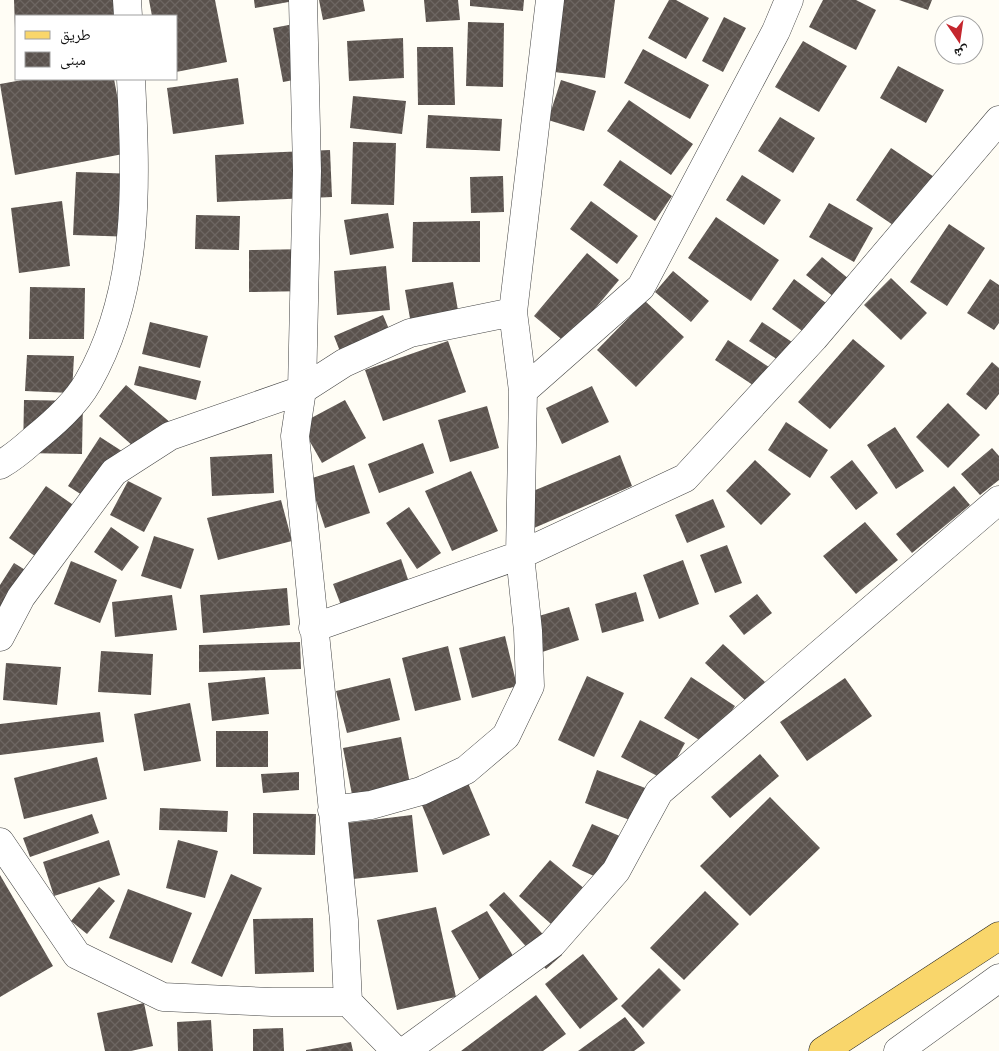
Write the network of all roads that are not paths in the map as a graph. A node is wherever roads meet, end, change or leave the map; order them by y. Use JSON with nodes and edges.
{"nodes":[{"id":1,"x":127,"y":0,"type":"edge"},
{"id":2,"x":303,"y":0,"type":"edge"},
{"id":3,"x":550,"y":0,"type":"edge"},
{"id":4,"x":789,"y":0,"type":"edge"},
{"id":5,"x":128,"y":15,"type":"edge"},
{"id":6,"x":131,"y":80,"type":"edge"},
{"id":7,"x":999,"y":120,"type":"edge"},
{"id":8,"x":512,"y":312,"type":"junction"},
{"id":9,"x":302,"y":390,"type":"junction"},
{"id":10,"x":523,"y":391,"type":"junction"},
{"id":11,"x":0,"y":465,"type":"edge"},
{"id":12,"x":999,"y":500,"type":"edge"},
{"id":13,"x":520,"y":555,"type":"junction"},
{"id":14,"x":314,"y":628,"type":"junction"},
{"id":15,"x":0,"y":637,"type":"edge"},
{"id":16,"x":332,"y":810,"type":"junction"},
{"id":17,"x":0,"y":842,"type":"edge"},
{"id":18,"x":999,"y":936,"type":"edge"},
{"id":19,"x":999,"y":978,"type":"edge"},
{"id":20,"x":348,"y":1002,"type":"junction"},
{"id":21,"x":396,"y":1051,"type":"edge"},
{"id":22,"x":405,"y":1051,"type":"edge"},
{"id":23,"x":823,"y":1051,"type":"edge"},
{"id":24,"x":898,"y":1051,"type":"edge"}],
"edges":[{"from":1,"to":5,"type":"street"},
{"from":2,"to":9,"type":"street"},
{"from":3,"to":8,"type":"street"},
{"from":4,"to":10,"type":"street"},
{"from":6,"to":11,"type":"street"},
{"from":7,"to":13,"type":"street"},
{"from":8,"to":9,"type":"street"},
{"from":8,"to":10,"type":"street"},
{"from":9,"to":14,"type":"street"},
{"from":9,"to":15,"type":"street"},
{"from":10,"to":13,"type":"street"},
{"from":12,"to":22,"type":"street"},
{"from":13,"to":14,"type":"street"},
{"from":13,"to":16,"type":"street"},
{"from":14,"to":16,"type":"street"},
{"from":16,"to":20,"type":"street"},
{"from":17,"to":20,"type":"street"},
{"from":18,"to":23,"type":"main road"},
{"from":19,"to":24,"type":"street"},
{"from":20,"to":21,"type":"street"}]}
